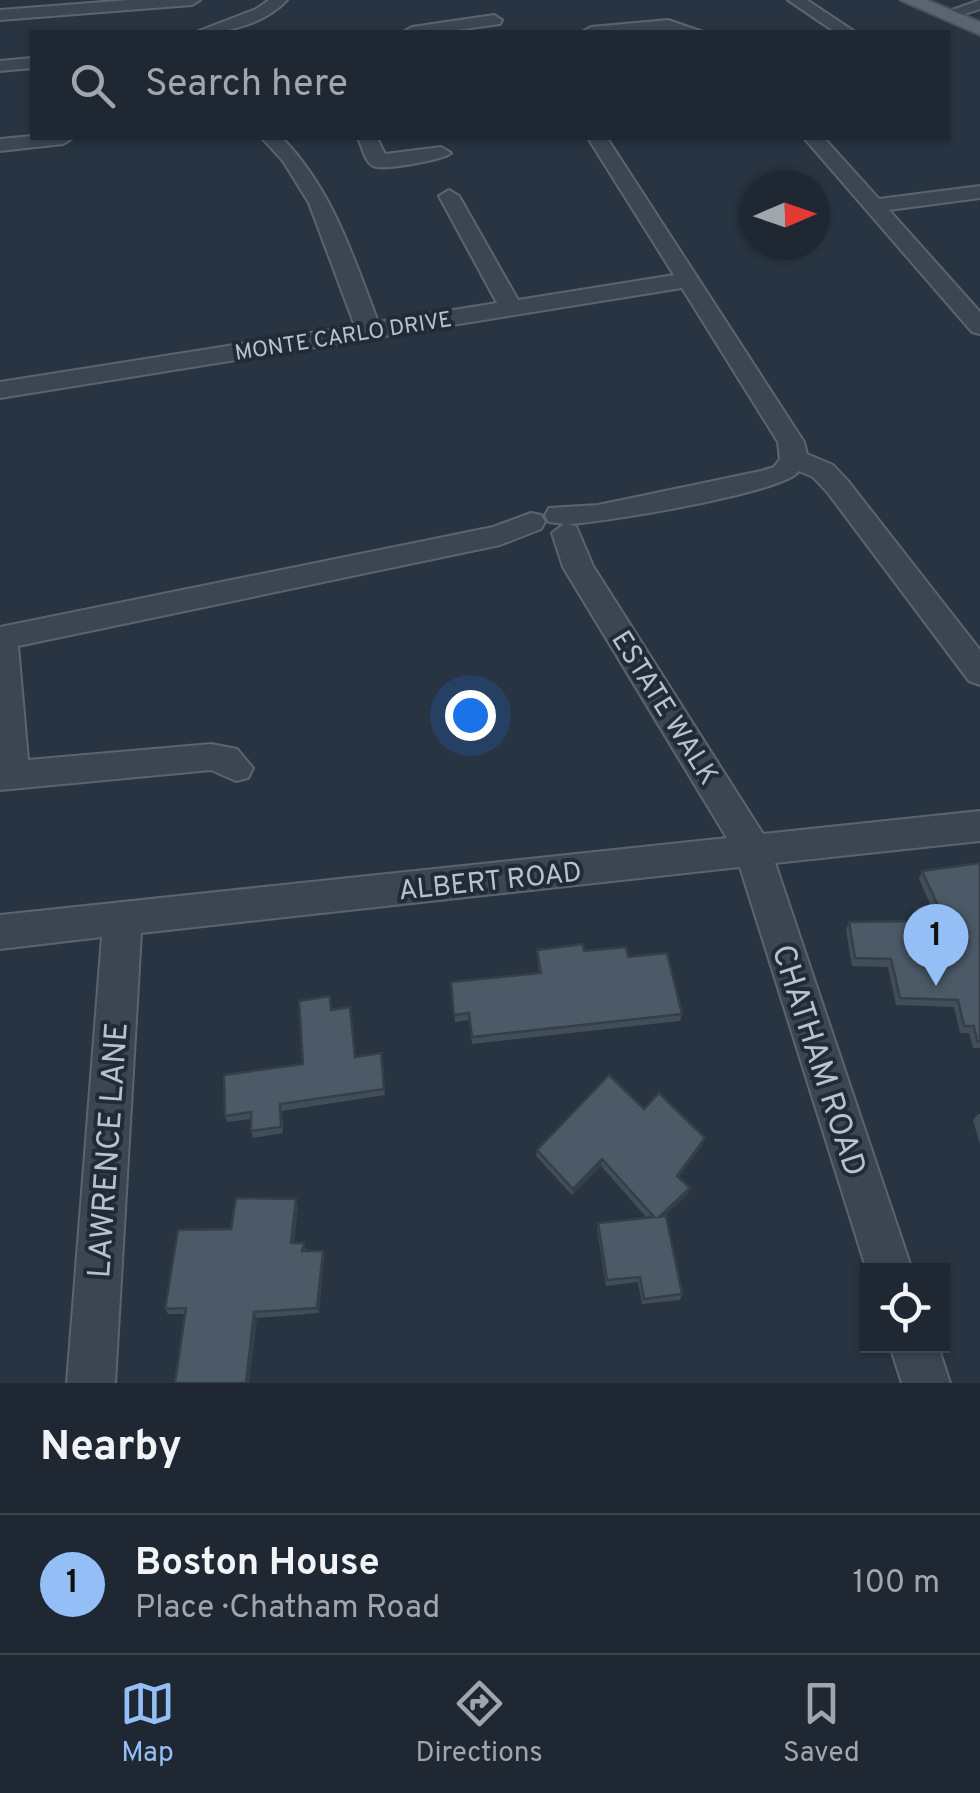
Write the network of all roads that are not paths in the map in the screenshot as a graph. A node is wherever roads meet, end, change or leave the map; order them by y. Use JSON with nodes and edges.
{"nodes":[{"id":1,"x":192,"y":0,"type":"edge"},
{"id":2,"x":279,"y":0,"type":"edge"},
{"id":3,"x":796,"y":0,"type":"edge"},
{"id":4,"x":910,"y":0,"type":"edge"},
{"id":5,"x":483,"y":3,"type":"dead end"},
{"id":6,"x":971,"y":12,"type":"edge"},
{"id":7,"x":0,"y":15,"type":"edge"},
{"id":8,"x":500,"y":28,"type":"edge"},
{"id":9,"x":211,"y":30,"type":"edge"},
{"id":10,"x":456,"y":30,"type":"edge"},
{"id":11,"x":601,"y":30,"type":"edge"},
{"id":12,"x":692,"y":30,"type":"edge"},
{"id":13,"x":834,"y":30,"type":"edge"},
{"id":14,"x":30,"y":63,"type":"edge"},
{"id":15,"x":0,"y":66,"type":"edge"},
{"id":16,"x":44,"y":140,"type":"edge"},
{"id":17,"x":273,"y":140,"type":"edge"},
{"id":18,"x":369,"y":140,"type":"edge"},
{"id":19,"x":599,"y":140,"type":"edge"},
{"id":20,"x":816,"y":140,"type":"edge"},
{"id":21,"x":0,"y":145,"type":"edge"},
{"id":22,"x":440,"y":153,"type":"dead end"},
{"id":23,"x":980,"y":192,"type":"edge"},
{"id":24,"x":449,"y":196,"type":"dead end"},
{"id":25,"x":874,"y":206,"type":"junction"},
{"id":26,"x":687,"y":280,"type":"junction"},
{"id":27,"x":511,"y":308,"type":"junction"},
{"id":28,"x":978,"y":323,"type":"edge"},
{"id":29,"x":369,"y":331,"type":"junction"},
{"id":30,"x":0,"y":390,"type":"edge"},
{"id":31,"x":794,"y":458,"type":"junction"},
{"id":32,"x":551,"y":529,"type":"junction"},
{"id":33,"x":1,"y":638,"type":"edge"},
{"id":34,"x":980,"y":673,"type":"edge"},
{"id":35,"x":236,"y":768,"type":"dead end"},
{"id":36,"x":6,"y":775,"type":"edge"},
{"id":37,"x":980,"y":826,"type":"edge"},
{"id":38,"x":752,"y":848,"type":"junction"},
{"id":39,"x":123,"y":917,"type":"junction"},
{"id":40,"x":0,"y":932,"type":"edge"},
{"id":41,"x":887,"y":1263,"type":"edge"},
{"id":42,"x":916,"y":1353,"type":"edge"},
{"id":43,"x":92,"y":1375,"type":"edge"},
{"id":44,"x":926,"y":1383,"type":"edge"}],
"edges":[{"from":1,"to":7,"type":"street"},
{"from":2,"to":9,"type":"street"},
{"from":3,"to":13,"type":"street"},
{"from":4,"to":6,"type":"main road"},
{"from":5,"to":8,"type":"street"},
{"from":8,"to":10,"type":"street"},
{"from":11,"to":12,"type":"street"},
{"from":14,"to":15,"type":"street"},
{"from":16,"to":21,"type":"street"},
{"from":17,"to":29,"type":"street"},
{"from":18,"to":22,"type":"street"},
{"from":19,"to":26,"type":"street"},
{"from":20,"to":25,"type":"street"},
{"from":23,"to":25,"type":"street"},
{"from":24,"to":27,"type":"street"},
{"from":25,"to":28,"type":"street"},
{"from":26,"to":27,"type":"street","name":"MONTE CARLO DRIVE"},
{"from":26,"to":31,"type":"street"},
{"from":27,"to":29,"type":"street","name":"MONTE CARLO DRIVE"},
{"from":29,"to":30,"type":"street","name":"MONTE CARLO DRIVE"},
{"from":31,"to":32,"type":"street"},
{"from":31,"to":34,"type":"street"},
{"from":32,"to":33,"type":"street"},
{"from":32,"to":38,"type":"street","name":"ESTATE WALK"},
{"from":33,"to":36,"type":"street"},
{"from":35,"to":36,"type":"street"},
{"from":37,"to":38,"type":"street","name":"ALBERT ROAD"},
{"from":38,"to":39,"type":"street","name":"ALBERT ROAD"},
{"from":38,"to":41,"type":"street","name":"CHATHAM ROAD"},
{"from":39,"to":40,"type":"street","name":"ALBERT ROAD"},
{"from":39,"to":43,"type":"street","name":"LAWRENCE LANE"},
{"from":42,"to":44,"type":"street"}]}
